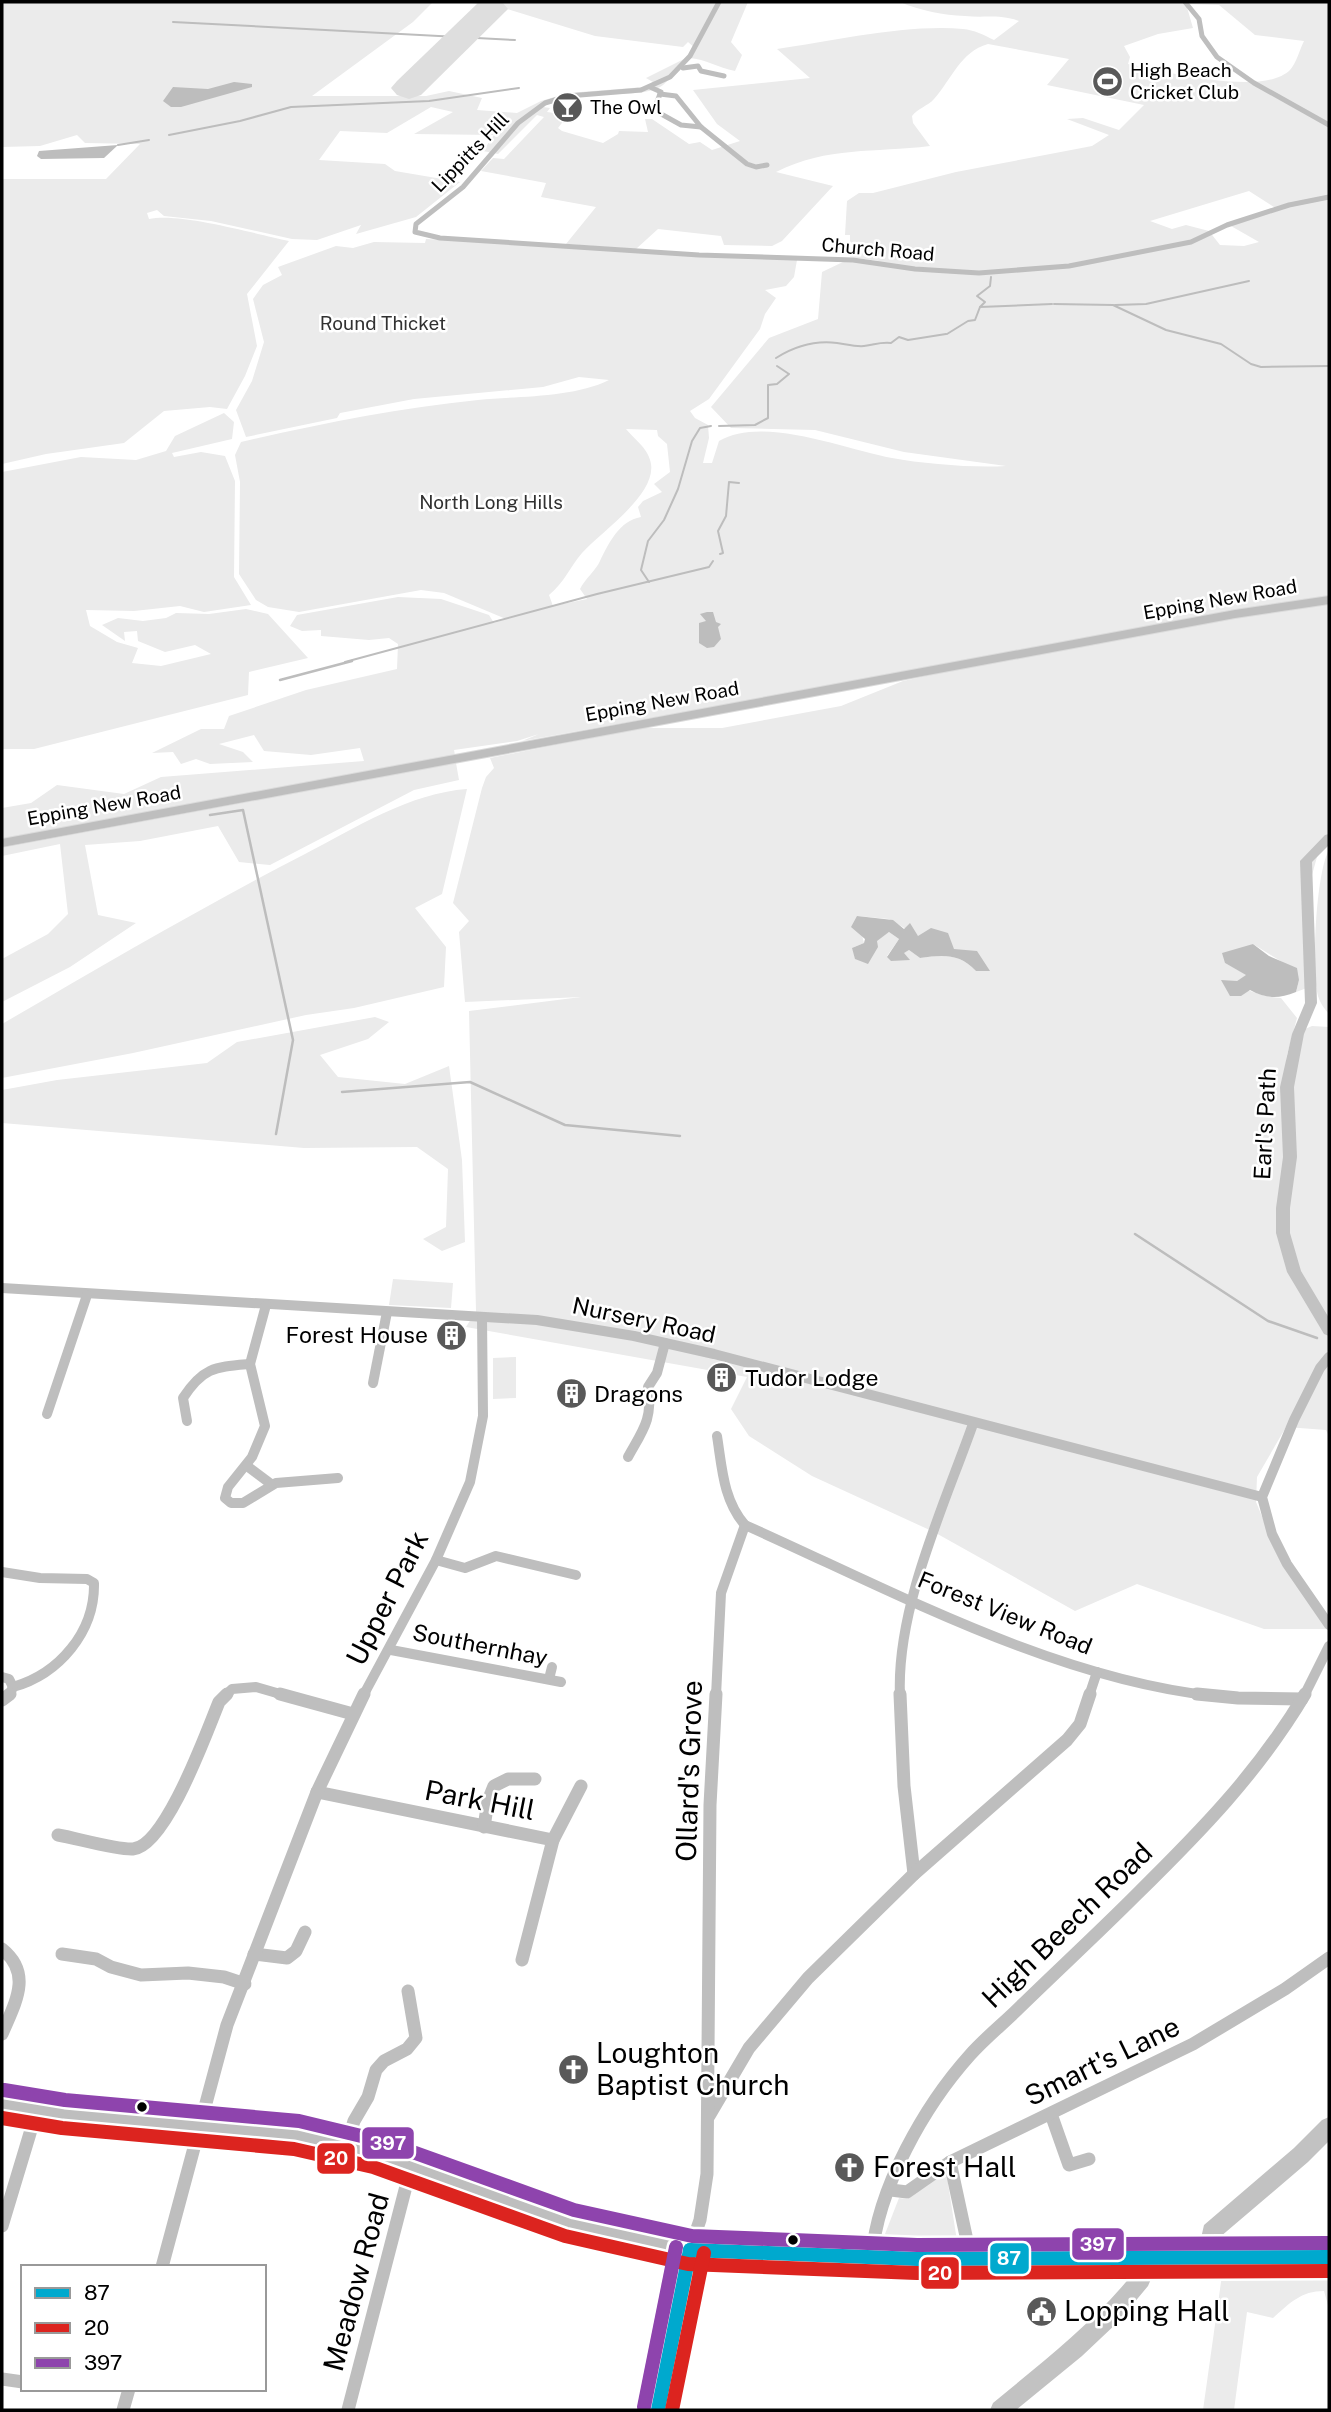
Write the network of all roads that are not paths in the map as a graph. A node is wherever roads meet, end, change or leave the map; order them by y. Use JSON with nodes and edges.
{"nodes":[{"id":1,"x":719,"y":2,"type":"edge"},
{"id":2,"x":1185,"y":2,"type":"edge"},
{"id":3,"x":683,"y":68,"type":"junction"},
{"id":4,"x":724,"y":76,"type":"dead end"},
{"id":5,"x":649,"y":87,"type":"junction"},
{"id":6,"x":660,"y":94,"type":"junction"},
{"id":7,"x":1329,"y":125,"type":"edge"},
{"id":8,"x":701,"y":127,"type":"junction"},
{"id":9,"x":767,"y":165,"type":"dead end"},
{"id":10,"x":1329,"y":197,"type":"edge"},
{"id":11,"x":415,"y":232,"type":"joint"},
{"id":12,"x":1329,"y":600,"type":"edge"},
{"id":13,"x":1329,"y":838,"type":"edge"},
{"id":14,"x":2,"y":843,"type":"edge"},
{"id":15,"x":2,"y":1289,"type":"edge"},
{"id":16,"x":87,"y":1294,"type":"junction"},
{"id":17,"x":266,"y":1305,"type":"junction"},
{"id":18,"x":387,"y":1312,"type":"junction"},
{"id":19,"x":482,"y":1317,"type":"junction"},
{"id":20,"x":1329,"y":1330,"type":"edge"},
{"id":21,"x":665,"y":1343,"type":"junction"},
{"id":22,"x":1329,"y":1357,"type":"edge"},
{"id":23,"x":250,"y":1364,"type":"junction"},
{"id":24,"x":373,"y":1383,"type":"dead end"},
{"id":25,"x":47,"y":1414,"type":"dead end"},
{"id":26,"x":187,"y":1421,"type":"dead end"},
{"id":27,"x":973,"y":1424,"type":"junction"},
{"id":28,"x":718,"y":1436,"type":"dead end"},
{"id":29,"x":628,"y":1457,"type":"dead end"},
{"id":30,"x":247,"y":1466,"type":"junction"},
{"id":31,"x":338,"y":1478,"type":"dead end"},
{"id":32,"x":271,"y":1484,"type":"junction"},
{"id":33,"x":1262,"y":1497,"type":"junction"},
{"id":34,"x":745,"y":1525,"type":"junction"},
{"id":35,"x":436,"y":1560,"type":"junction"},
{"id":36,"x":2,"y":1572,"type":"edge"},
{"id":37,"x":576,"y":1575,"type":"dead end"},
{"id":38,"x":912,"y":1599,"type":"junction"},
{"id":39,"x":1329,"y":1625,"type":"edge"},
{"id":40,"x":1329,"y":1646,"type":"edge"},
{"id":41,"x":391,"y":1650,"type":"junction"},
{"id":42,"x":1097,"y":1672,"type":"junction"},
{"id":43,"x":554,"y":1676,"type":"dead end"},
{"id":44,"x":2,"y":1678,"type":"edge"},
{"id":45,"x":13,"y":1687,"type":"junction"},
{"id":46,"x":1302,"y":1699,"type":"junction"},
{"id":47,"x":2,"y":1700,"type":"edge"},
{"id":48,"x":354,"y":1714,"type":"junction"},
{"id":49,"x":535,"y":1779,"type":"dead end"},
{"id":50,"x":581,"y":1786,"type":"dead end"},
{"id":51,"x":317,"y":1792,"type":"junction"},
{"id":52,"x":484,"y":1827,"type":"junction"},
{"id":53,"x":58,"y":1835,"type":"dead end"},
{"id":54,"x":554,"y":1840,"type":"junction"},
{"id":55,"x":914,"y":1874,"type":"junction"},
{"id":56,"x":305,"y":1932,"type":"dead end"},
{"id":57,"x":2,"y":1949,"type":"edge"},
{"id":58,"x":62,"y":1954,"type":"dead end"},
{"id":59,"x":254,"y":1954,"type":"junction"},
{"id":60,"x":1329,"y":1958,"type":"edge"},
{"id":61,"x":522,"y":1960,"type":"dead end"},
{"id":62,"x":244,"y":1984,"type":"junction"},
{"id":63,"x":408,"y":1991,"type":"dead end"},
{"id":64,"x":2,"y":2034,"type":"edge"},
{"id":65,"x":2,"y":2104,"type":"edge"},
{"id":66,"x":37,"y":2110,"type":"junction"},
{"id":67,"x":1051,"y":2114,"type":"junction"},
{"id":68,"x":708,"y":2118,"type":"junction"},
{"id":69,"x":200,"y":2127,"type":"junction"},
{"id":70,"x":1329,"y":2127,"type":"edge"},
{"id":71,"x":346,"y":2146,"type":"junction"},
{"id":72,"x":1089,"y":2159,"type":"dead end"},
{"id":73,"x":950,"y":2162,"type":"junction"},
{"id":74,"x":411,"y":2167,"type":"junction"},
{"id":75,"x":891,"y":2190,"type":"junction"},
{"id":76,"x":2,"y":2226,"type":"edge"},
{"id":77,"x":690,"y":2250,"type":"junction"},
{"id":78,"x":1139,"y":2256,"type":"junction"},
{"id":79,"x":1208,"y":2256,"type":"junction"},
{"id":80,"x":872,"y":2257,"type":"junction"},
{"id":81,"x":1329,"y":2257,"type":"edge"},
{"id":82,"x":971,"y":2259,"type":"junction"},
{"id":83,"x":163,"y":2265,"type":"edge"},
{"id":84,"x":2,"y":2379,"type":"edge"},
{"id":85,"x":21,"y":2382,"type":"edge"},
{"id":86,"x":128,"y":2391,"type":"edge"},
{"id":87,"x":123,"y":2410,"type":"edge"},
{"id":88,"x":348,"y":2410,"type":"edge"},
{"id":89,"x":658,"y":2410,"type":"edge"},
{"id":90,"x":1000,"y":2410,"type":"edge"}],
"edges":[{"from":1,"to":3,"type":"street"},
{"from":2,"to":7,"type":"street"},
{"from":3,"to":4,"type":"street"},
{"from":3,"to":5,"type":"street","name":"Lippitts Hill"},
{"from":5,"to":6,"type":"street"},
{"from":5,"to":11,"type":"street","name":"Lippitts Hill"},
{"from":6,"to":8,"type":"street"},
{"from":6,"to":8,"type":"street"},
{"from":8,"to":9,"type":"street"},
{"from":10,"to":11,"type":"street","name":"Church Road"},
{"from":12,"to":14,"type":"main road","name":"Epping New Road"},
{"from":13,"to":20,"type":"street","name":"Earl's Path"},
{"from":15,"to":16,"type":"street","name":"Nursery Road"},
{"from":16,"to":17,"type":"street","name":"Nursery Road"},
{"from":16,"to":25,"type":"street"},
{"from":17,"to":18,"type":"street","name":"Nursery Road"},
{"from":17,"to":23,"type":"street"},
{"from":18,"to":19,"type":"street","name":"Nursery Road"},
{"from":18,"to":24,"type":"street"},
{"from":19,"to":21,"type":"street","name":"Nursery Road"},
{"from":19,"to":35,"type":"street","name":"Upper Park"},
{"from":21,"to":27,"type":"street","name":"Nursery Road"},
{"from":21,"to":29,"type":"street"},
{"from":22,"to":33,"type":"street"},
{"from":23,"to":26,"type":"street"},
{"from":23,"to":30,"type":"street"},
{"from":27,"to":33,"type":"street","name":"Nursery Road"},
{"from":27,"to":38,"type":"street"},
{"from":28,"to":34,"type":"street"},
{"from":30,"to":32,"type":"street"},
{"from":30,"to":32,"type":"street"},
{"from":31,"to":32,"type":"street"},
{"from":33,"to":39,"type":"street"},
{"from":34,"to":38,"type":"street","name":"Forest View Road"},
{"from":34,"to":68,"type":"street","name":"Ollard's Grove"},
{"from":35,"to":37,"type":"street"},
{"from":35,"to":41,"type":"street","name":"Upper Park"},
{"from":36,"to":45,"type":"street"},
{"from":38,"to":42,"type":"street","name":"Forest View Road"},
{"from":38,"to":55,"type":"street"},
{"from":40,"to":46,"type":"street","name":"High Beech Road"},
{"from":41,"to":43,"type":"street","name":"Southernhay"},
{"from":41,"to":48,"type":"street","name":"Upper Park"},
{"from":42,"to":46,"type":"street","name":"Forest View Road"},
{"from":42,"to":55,"type":"street"},
{"from":44,"to":45,"type":"street"},
{"from":45,"to":47,"type":"street"},
{"from":46,"to":75,"type":"street","name":"High Beech Road"},
{"from":48,"to":51,"type":"street","name":"Upper Park"},
{"from":48,"to":53,"type":"street"},
{"from":49,"to":52,"type":"street"},
{"from":50,"to":54,"type":"street"},
{"from":51,"to":52,"type":"street","name":"Park Hill"},
{"from":51,"to":59,"type":"street","name":"Upper Park"},
{"from":52,"to":54,"type":"street","name":"Park Hill"},
{"from":54,"to":61,"type":"street","name":"Park Hill"},
{"from":55,"to":68,"type":"street"},
{"from":56,"to":59,"type":"street"},
{"from":57,"to":64,"type":"street"},
{"from":58,"to":62,"type":"street"},
{"from":59,"to":62,"type":"street","name":"Upper Park"},
{"from":60,"to":67,"type":"street","name":"Smart's Lane"},
{"from":62,"to":69,"type":"street","name":"Upper Park"},
{"from":63,"to":71,"type":"street"},
{"from":65,"to":66,"type":"main road"},
{"from":66,"to":69,"type":"main road"},
{"from":66,"to":76,"type":"street"},
{"from":67,"to":72,"type":"street"},
{"from":67,"to":73,"type":"street","name":"Smart's Lane"},
{"from":68,"to":77,"type":"street","name":"Ollard's Grove"},
{"from":69,"to":71,"type":"main road"},
{"from":69,"to":83,"type":"street","name":"Upper Park"},
{"from":70,"to":79,"type":"street"},
{"from":71,"to":74,"type":"main road"},
{"from":73,"to":75,"type":"street","name":"Smart's Lane"},
{"from":73,"to":82,"type":"street"},
{"from":74,"to":77,"type":"main road"},
{"from":74,"to":88,"type":"street","name":"Meadow Road"},
{"from":75,"to":80,"type":"street","name":"High Beech Road"},
{"from":77,"to":80,"type":"main road"},
{"from":77,"to":89,"type":"street"},
{"from":78,"to":79,"type":"main road"},
{"from":78,"to":82,"type":"main road"},
{"from":78,"to":90,"type":"street"},
{"from":79,"to":81,"type":"main road"},
{"from":80,"to":82,"type":"main road"},
{"from":84,"to":85,"type":"street"},
{"from":86,"to":87,"type":"street"}]}
